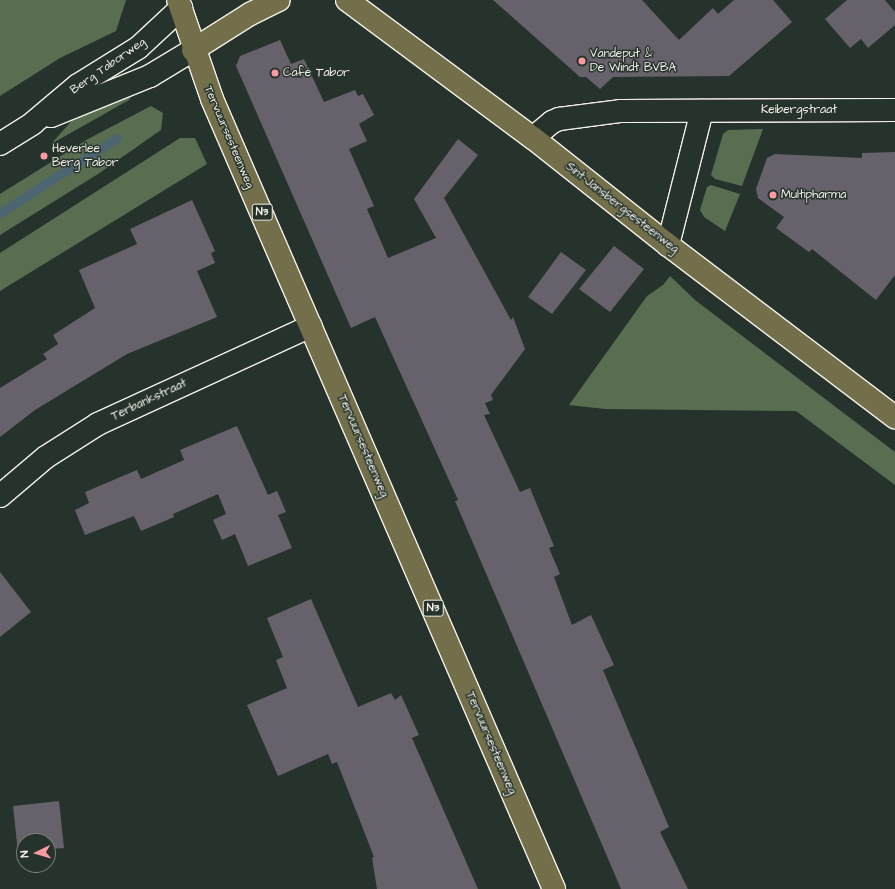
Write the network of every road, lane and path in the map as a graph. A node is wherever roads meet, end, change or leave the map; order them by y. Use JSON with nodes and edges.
{"nodes":[{"id":1,"x":278,"y":0,"type":"edge"},
{"id":2,"x":347,"y":0,"type":"edge"},
{"id":3,"x":185,"y":3,"type":"edge"},
{"id":4,"x":193,"y":50,"type":"junction"},
{"id":5,"x":895,"y":110,"type":"edge"},
{"id":6,"x":702,"y":111,"type":"junction"},
{"id":7,"x":33,"y":123,"type":"junction"},
{"id":8,"x":533,"y":138,"type":"junction"},
{"id":9,"x":0,"y":144,"type":"edge"},
{"id":10,"x":668,"y":245,"type":"junction"},
{"id":11,"x":312,"y":326,"type":"junction"},
{"id":12,"x":895,"y":417,"type":"edge"},
{"id":13,"x":0,"y":496,"type":"edge"},
{"id":14,"x":554,"y":889,"type":"edge"}],
"edges":[{"from":1,"to":4,"type":"main road"},
{"from":2,"to":8,"type":"main road","name":"Sint-Jansbergsesteenweg"},
{"from":3,"to":4,"type":"main road","name":"Tervuursesteenweg","number":"N3"},
{"from":3,"to":7,"type":"street","name":"Berg Taborweg"},
{"from":4,"to":7,"type":"street","name":"Berg Taborweg"},
{"from":4,"to":11,"type":"main road","name":"Tervuursesteenweg","number":"N3"},
{"from":5,"to":6,"type":"street","name":"Keibergstraat"},
{"from":6,"to":8,"type":"street","name":"Keibergstraat"},
{"from":6,"to":10,"type":"street"},
{"from":7,"to":9,"type":"street","name":"Berg Taborweg"},
{"from":8,"to":10,"type":"main road","name":"Sint-Jansbergsesteenweg"},
{"from":10,"to":12,"type":"main road","name":"Sint-Jansbergsesteenweg"},
{"from":11,"to":13,"type":"street","name":"Terbankstraat"},
{"from":11,"to":14,"type":"main road","name":"Tervuursesteenweg","number":"N3"}]}
